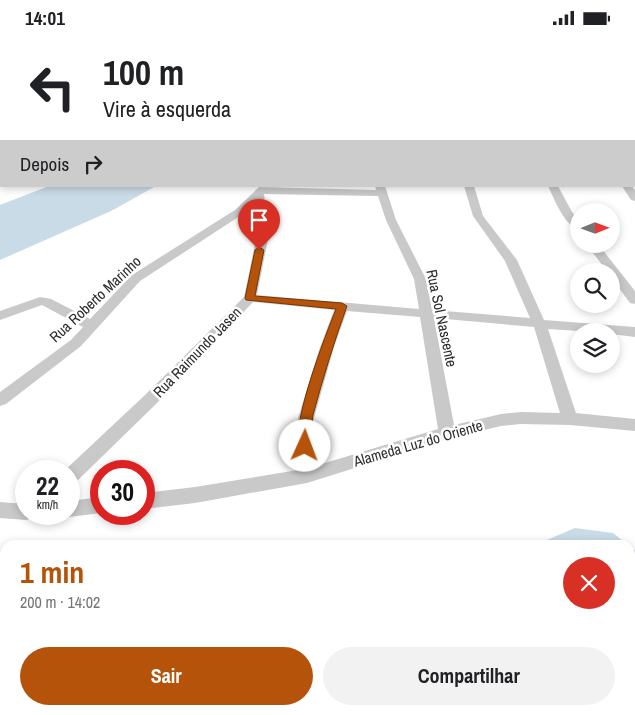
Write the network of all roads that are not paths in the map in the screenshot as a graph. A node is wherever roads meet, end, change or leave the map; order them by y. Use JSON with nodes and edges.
{"nodes":[{"id":1,"x":469,"y":187,"type":"edge"},
{"id":2,"x":553,"y":187,"type":"edge"},
{"id":3,"x":628,"y":187,"type":"edge"},
{"id":4,"x":381,"y":189,"type":"edge"},
{"id":5,"x":262,"y":190,"type":"edge"},
{"id":6,"x":635,"y":198,"type":"edge"},
{"id":7,"x":570,"y":216,"type":"edge"},
{"id":8,"x":599,"y":253,"type":"edge"},
{"id":9,"x":250,"y":298,"type":"junction"},
{"id":10,"x":635,"y":300,"type":"edge"},
{"id":11,"x":342,"y":306,"type":"junction"},
{"id":12,"x":427,"y":313,"type":"junction"},
{"id":13,"x":0,"y":316,"type":"edge"},
{"id":14,"x":539,"y":323,"type":"junction"},
{"id":15,"x":92,"y":326,"type":"junction"},
{"id":16,"x":635,"y":332,"type":"edge"},
{"id":17,"x":0,"y":400,"type":"edge"},
{"id":18,"x":570,"y":419,"type":"junction"},
{"id":19,"x":635,"y":425,"type":"edge"},
{"id":20,"x":447,"y":433,"type":"junction"},
{"id":21,"x":80,"y":467,"type":"edge"},
{"id":22,"x":306,"y":476,"type":"junction"},
{"id":23,"x":155,"y":500,"type":"edge"},
{"id":24,"x":0,"y":510,"type":"edge"},
{"id":25,"x":15,"y":511,"type":"edge"}],
"edges":[{"from":1,"to":14,"type":"street"},
{"from":2,"to":7,"type":"street"},
{"from":3,"to":6,"type":"street"},
{"from":4,"to":5,"type":"street"},
{"from":4,"to":12,"type":"street","name":"Rua Sol Nascente"},
{"from":5,"to":9,"type":"street","name":"Rua Raimundo Jasen"},
{"from":5,"to":15,"type":"street","name":"Rua Roberto Marinho"},
{"from":8,"to":10,"type":"street"},
{"from":9,"to":11,"type":"street"},
{"from":9,"to":21,"type":"street","name":"Rua Raimundo Jasen"},
{"from":11,"to":12,"type":"street"},
{"from":11,"to":22,"type":"street"},
{"from":12,"to":14,"type":"street"},
{"from":12,"to":20,"type":"street","name":"Rua Sol Nascente"},
{"from":13,"to":15,"type":"street"},
{"from":14,"to":16,"type":"street"},
{"from":14,"to":18,"type":"street"},
{"from":15,"to":17,"type":"street","name":"Rua Roberto Marinho"},
{"from":18,"to":19,"type":"street","name":"Alameda Luz do Oriente"},
{"from":18,"to":20,"type":"street","name":"Alameda Luz do Oriente"},
{"from":20,"to":22,"type":"street","name":"Alameda Luz do Oriente"},
{"from":22,"to":23,"type":"street","name":"Alameda Luz do Oriente"},
{"from":24,"to":25,"type":"street"}]}
